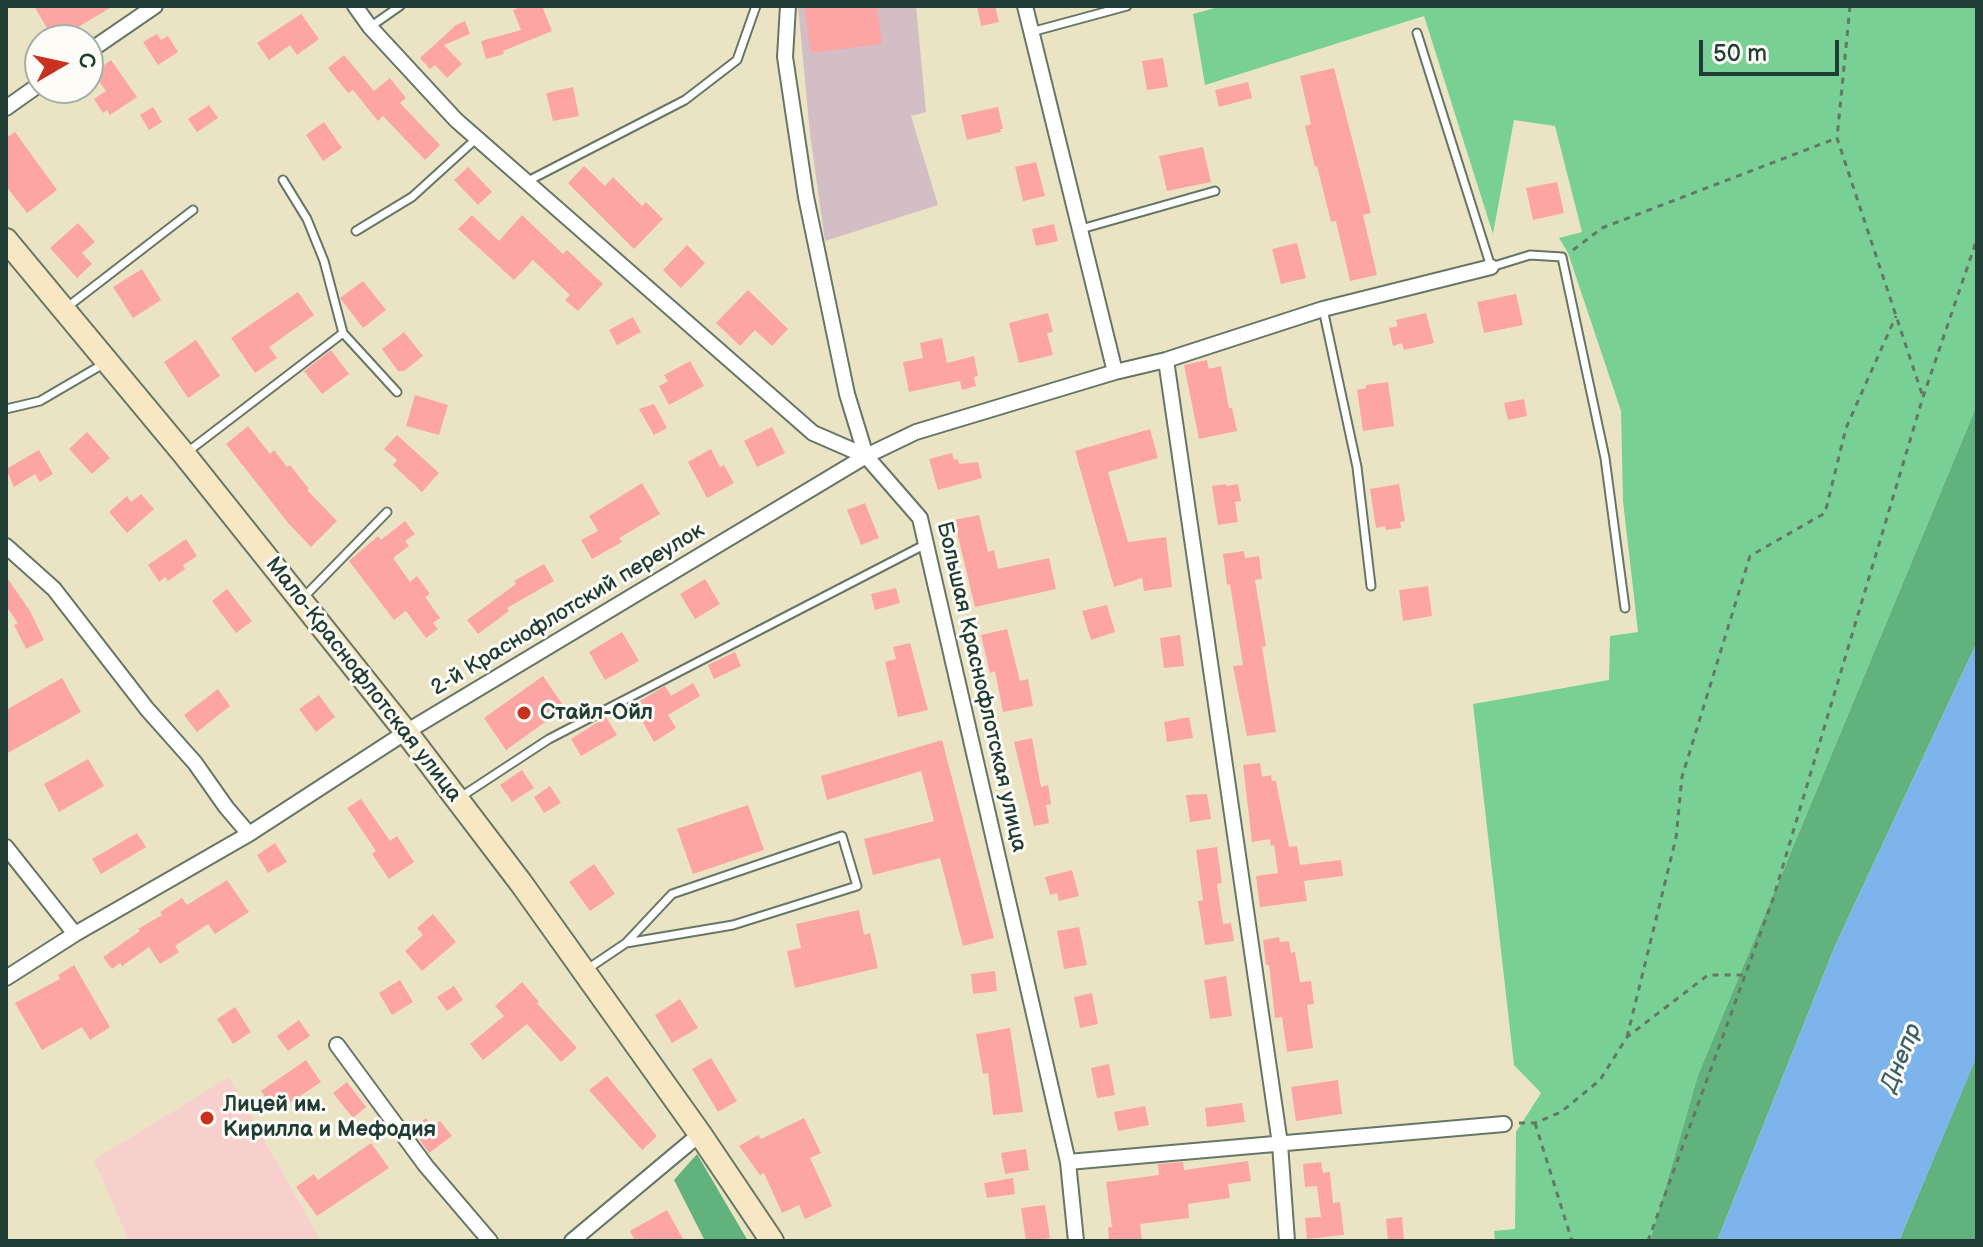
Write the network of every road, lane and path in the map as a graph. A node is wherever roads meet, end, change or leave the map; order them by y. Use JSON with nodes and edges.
{"nodes":[{"id":1,"x":155,"y":6,"type":"edge"},
{"id":2,"x":355,"y":6,"type":"edge"},
{"id":3,"x":400,"y":6,"type":"edge"},
{"id":4,"x":756,"y":6,"type":"edge"},
{"id":5,"x":788,"y":6,"type":"edge"},
{"id":6,"x":1025,"y":6,"type":"edge"},
{"id":7,"x":1127,"y":6,"type":"edge"},
{"id":8,"x":1850,"y":6,"type":"edge"},
{"id":9,"x":370,"y":27,"type":"junction"},
{"id":10,"x":1031,"y":32,"type":"junction"},
{"id":11,"x":1417,"y":33,"type":"dead end"},
{"id":12,"x":104,"y":41,"type":"edge"},
{"id":13,"x":24,"y":95,"type":"edge"},
{"id":14,"x":6,"y":108,"type":"edge"},
{"id":15,"x":477,"y":138,"type":"junction"},
{"id":16,"x":1837,"y":138,"type":"junction"},
{"id":17,"x":283,"y":180,"type":"dead end"},
{"id":18,"x":526,"y":182,"type":"junction"},
{"id":19,"x":1215,"y":191,"type":"dead end"},
{"id":20,"x":193,"y":210,"type":"dead end"},
{"id":21,"x":1079,"y":229,"type":"junction"},
{"id":22,"x":356,"y":231,"type":"dead end"},
{"id":23,"x":1977,"y":239,"type":"edge"},
{"id":24,"x":6,"y":240,"type":"edge"},
{"id":25,"x":1562,"y":257,"type":"junction"},
{"id":26,"x":1491,"y":267,"type":"junction"},
{"id":27,"x":64,"y":309,"type":"junction"},
{"id":28,"x":1323,"y":309,"type":"junction"},
{"id":29,"x":1896,"y":316,"type":"junction"},
{"id":30,"x":343,"y":333,"type":"junction"},
{"id":31,"x":1166,"y":360,"type":"junction"},
{"id":32,"x":107,"y":362,"type":"junction"},
{"id":33,"x":1115,"y":372,"type":"junction"},
{"id":34,"x":397,"y":392,"type":"dead end"},
{"id":35,"x":1923,"y":397,"type":"junction"},
{"id":36,"x":6,"y":409,"type":"edge"},
{"id":37,"x":184,"y":454,"type":"junction"},
{"id":38,"x":866,"y":456,"type":"junction"},
{"id":39,"x":387,"y":512,"type":"dead end"},
{"id":40,"x":926,"y":544,"type":"junction"},
{"id":41,"x":6,"y":546,"type":"edge"},
{"id":42,"x":1371,"y":586,"type":"dead end"},
{"id":43,"x":301,"y":600,"type":"junction"},
{"id":44,"x":1625,"y":608,"type":"dead end"},
{"id":45,"x":406,"y":732,"type":"junction"},
{"id":46,"x":457,"y":799,"type":"junction"},
{"id":47,"x":249,"y":834,"type":"junction"},
{"id":48,"x":6,"y":847,"type":"edge"},
{"id":49,"x":75,"y":934,"type":"junction"},
{"id":50,"x":626,"y":943,"type":"junction"},
{"id":51,"x":584,"y":971,"type":"junction"},
{"id":52,"x":1745,"y":975,"type":"junction"},
{"id":53,"x":6,"y":978,"type":"edge"},
{"id":54,"x":1627,"y":1037,"type":"junction"},
{"id":55,"x":337,"y":1045,"type":"dead end"},
{"id":56,"x":1535,"y":1123,"type":"junction"},
{"id":57,"x":1504,"y":1124,"type":"joint"},
{"id":58,"x":700,"y":1134,"type":"junction"},
{"id":59,"x":1280,"y":1144,"type":"junction"},
{"id":60,"x":1068,"y":1162,"type":"junction"},
{"id":61,"x":490,"y":1241,"type":"edge"},
{"id":62,"x":572,"y":1241,"type":"edge"},
{"id":63,"x":772,"y":1241,"type":"edge"},
{"id":64,"x":1076,"y":1241,"type":"edge"},
{"id":65,"x":1287,"y":1241,"type":"edge"},
{"id":66,"x":1572,"y":1241,"type":"edge"},
{"id":67,"x":1648,"y":1241,"type":"edge"}],
"edges":[{"from":1,"to":12,"type":"street"},
{"from":2,"to":9,"type":"street","name":"Большая Краснофлотская улица"},
{"from":3,"to":9,"type":"lane"},
{"from":4,"to":18,"type":"lane"},
{"from":5,"to":38,"type":"street"},
{"from":6,"to":10,"type":"street"},
{"from":7,"to":10,"type":"lane"},
{"from":8,"to":16,"type":"path"},
{"from":9,"to":15,"type":"street","name":"Большая Краснофлотская улица"},
{"from":10,"to":21,"type":"street"},
{"from":11,"to":26,"type":"lane"},
{"from":13,"to":14,"type":"street"},
{"from":15,"to":18,"type":"street","name":"Большая Краснофлотская улица"},
{"from":15,"to":22,"type":"lane"},
{"from":16,"to":25,"type":"path"},
{"from":16,"to":29,"type":"path"},
{"from":17,"to":30,"type":"lane"},
{"from":18,"to":38,"type":"street","name":"Большая Краснофлотская улица"},
{"from":19,"to":21,"type":"lane"},
{"from":20,"to":27,"type":"lane"},
{"from":21,"to":33,"type":"street"},
{"from":23,"to":35,"type":"path"},
{"from":24,"to":27,"type":"street","name":"Мало-Краснофлотская улица"},
{"from":25,"to":26,"type":"lane"},
{"from":25,"to":44,"type":"lane"},
{"from":26,"to":28,"type":"street","name":"2-й Краснофлотский переулок"},
{"from":27,"to":32,"type":"street","name":"Мало-Краснофлотская улица"},
{"from":28,"to":31,"type":"street","name":"2-й Краснофлотский переулок"},
{"from":28,"to":42,"type":"lane"},
{"from":29,"to":35,"type":"path"},
{"from":29,"to":54,"type":"path"},
{"from":30,"to":34,"type":"lane"},
{"from":30,"to":37,"type":"lane"},
{"from":31,"to":33,"type":"street","name":"2-й Краснофлотский переулок"},
{"from":31,"to":59,"type":"street"},
{"from":32,"to":36,"type":"lane"},
{"from":32,"to":37,"type":"street","name":"Мало-Краснофлотская улица"},
{"from":33,"to":38,"type":"street","name":"2-й Краснофлотский переулок"},
{"from":35,"to":52,"type":"path"},
{"from":37,"to":43,"type":"street","name":"Мало-Краснофлотская улица"},
{"from":38,"to":40,"type":"street","name":"Большая Краснофлотская улица"},
{"from":38,"to":45,"type":"street","name":"2-й Краснофлотский переулок"},
{"from":39,"to":43,"type":"lane"},
{"from":40,"to":46,"type":"lane"},
{"from":40,"to":60,"type":"street","name":"Большая Краснофлотская улица"},
{"from":41,"to":47,"type":"street"},
{"from":43,"to":45,"type":"street","name":"Мало-Краснофлотская улица"},
{"from":45,"to":46,"type":"street","name":"Мало-Краснофлотская улица"},
{"from":45,"to":47,"type":"street","name":"2-й Краснофлотский переулок"},
{"from":46,"to":51,"type":"street","name":"Мало-Краснофлотская улица"},
{"from":47,"to":49,"type":"street","name":"2-й Краснофлотский переулок"},
{"from":48,"to":49,"type":"street"},
{"from":49,"to":53,"type":"street","name":"2-й Краснофлотский переулок"},
{"from":50,"to":50,"type":"lane"},
{"from":50,"to":51,"type":"lane"},
{"from":51,"to":58,"type":"street","name":"Мало-Краснофлотская улица"},
{"from":52,"to":54,"type":"path"},
{"from":52,"to":67,"type":"path"},
{"from":54,"to":56,"type":"path"},
{"from":55,"to":61,"type":"street"},
{"from":56,"to":57,"type":"path"},
{"from":56,"to":66,"type":"path"},
{"from":57,"to":59,"type":"street"},
{"from":58,"to":62,"type":"street"},
{"from":58,"to":63,"type":"street","name":"Мало-Краснофлотская улица"},
{"from":59,"to":60,"type":"street"},
{"from":59,"to":65,"type":"street"},
{"from":60,"to":64,"type":"street","name":"Большая Краснофлотская улица"}]}
